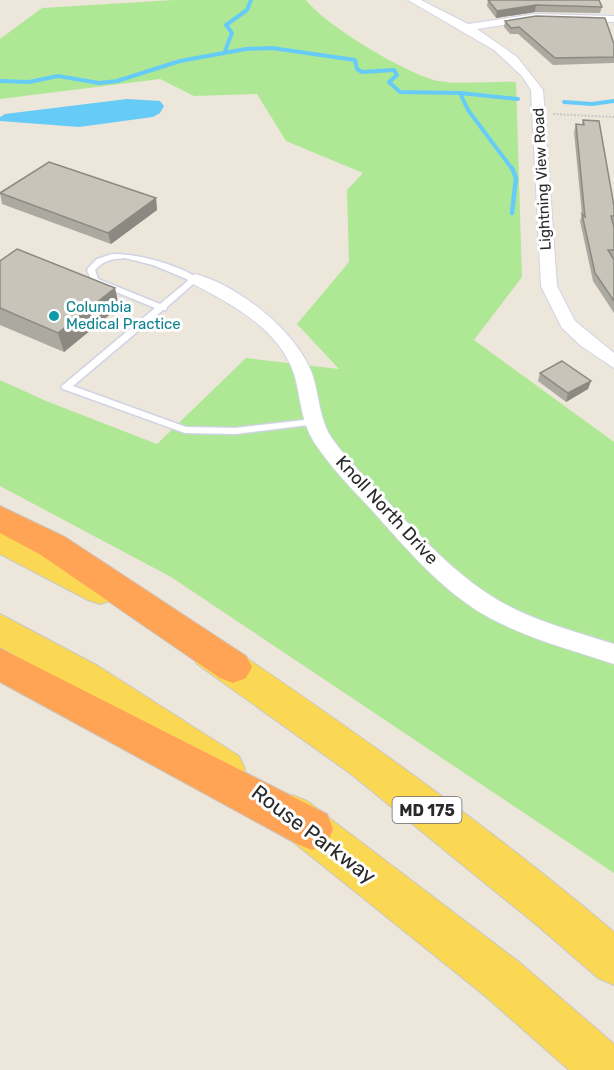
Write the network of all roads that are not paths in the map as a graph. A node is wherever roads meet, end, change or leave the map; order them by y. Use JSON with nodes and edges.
{"nodes":[{"id":1,"x":413,"y":0,"type":"edge"},
{"id":2,"x":614,"y":19,"type":"edge"},
{"id":3,"x":464,"y":28,"type":"junction"},
{"id":4,"x":195,"y":279,"type":"junction"},
{"id":5,"x":163,"y":308,"type":"junction"},
{"id":6,"x":614,"y":362,"type":"edge"},
{"id":7,"x":314,"y":422,"type":"junction"},
{"id":8,"x":0,"y":518,"type":"edge"},
{"id":9,"x":0,"y":539,"type":"edge"},
{"id":10,"x":0,"y":629,"type":"edge"},
{"id":11,"x":614,"y":654,"type":"edge"},
{"id":12,"x":0,"y":664,"type":"edge"},
{"id":13,"x":232,"y":667,"type":"junction"},
{"id":14,"x":312,"y":829,"type":"junction"},
{"id":15,"x":614,"y":962,"type":"edge"},
{"id":16,"x":606,"y":1070,"type":"edge"}],
"edges":[{"from":1,"to":3,"type":"street","name":"Lightning View Road"},
{"from":2,"to":3,"type":"street"},
{"from":3,"to":6,"type":"street","name":"Lightning View Road"},
{"from":4,"to":5,"type":"lane"},
{"from":4,"to":5,"type":"lane"},
{"from":4,"to":7,"type":"street","name":"Knoll North Drive"},
{"from":5,"to":7,"type":"lane"},
{"from":7,"to":11,"type":"street","name":"Knoll North Drive"},
{"from":8,"to":13,"type":"highway"},
{"from":9,"to":13,"type":"main road","number":"MD 175"},
{"from":10,"to":14,"type":"main road","name":"Rouse Parkway"},
{"from":12,"to":14,"type":"highway"},
{"from":13,"to":15,"type":"main road","number":"MD 175"},
{"from":14,"to":16,"type":"main road","name":"Rouse Parkway"}]}
